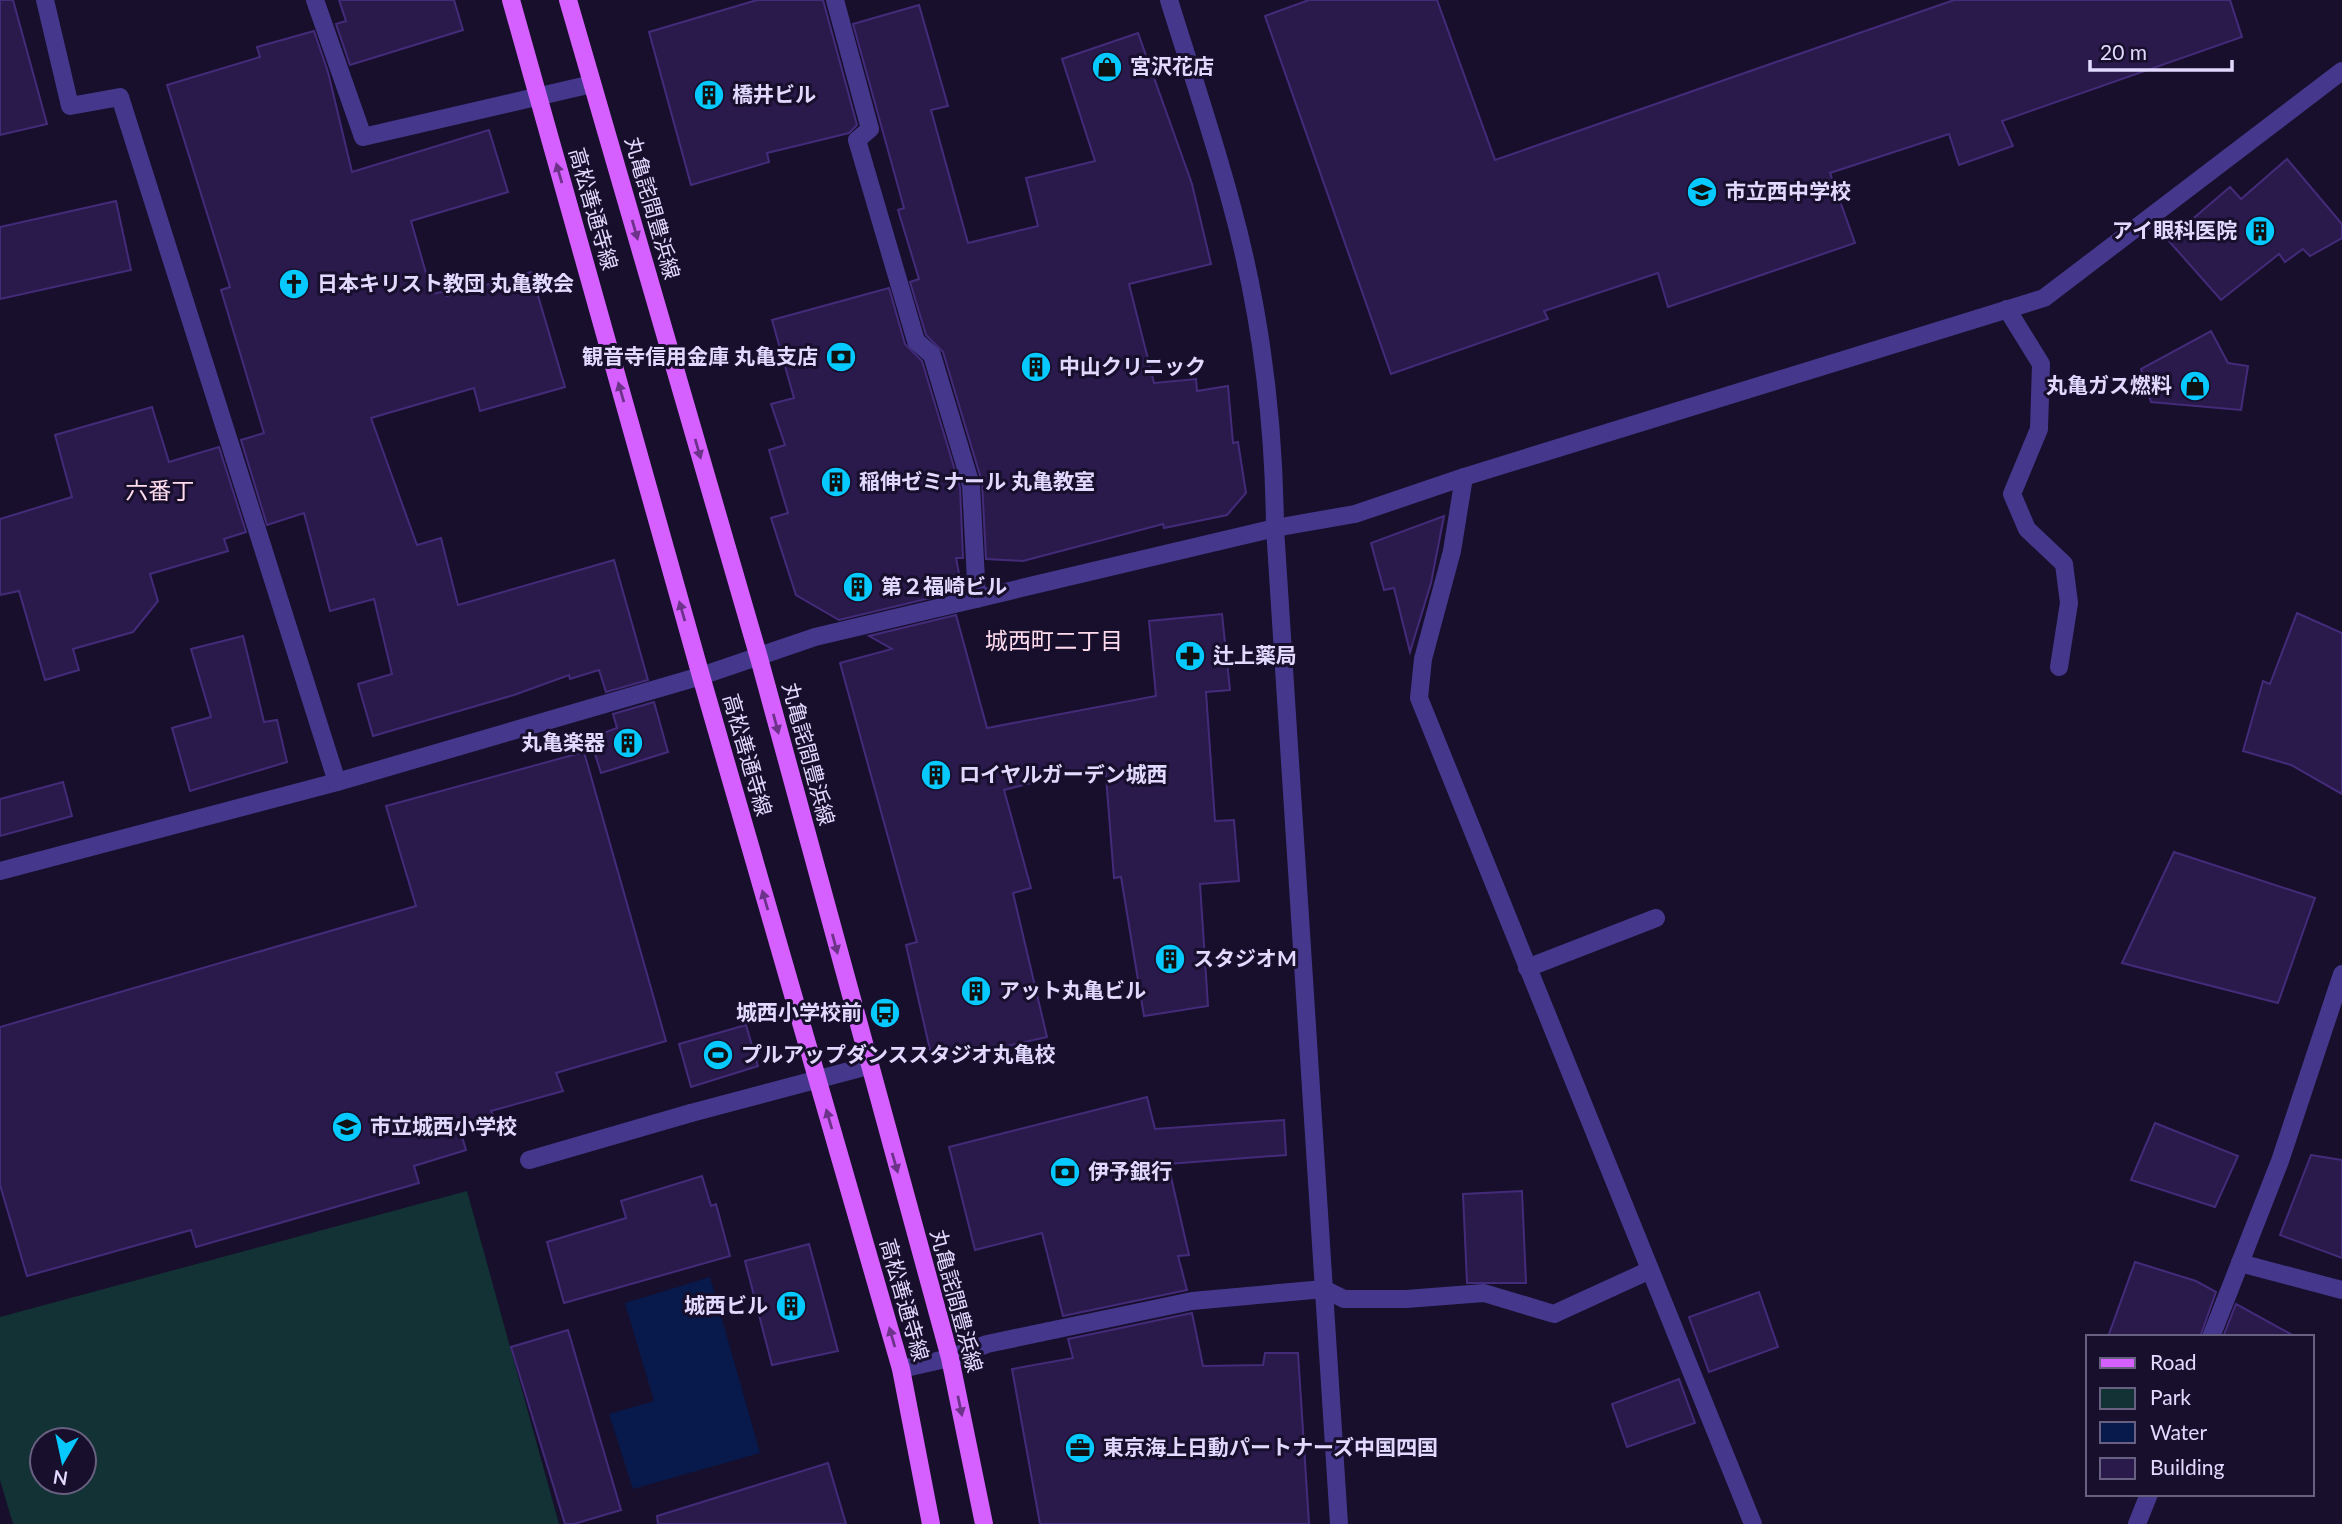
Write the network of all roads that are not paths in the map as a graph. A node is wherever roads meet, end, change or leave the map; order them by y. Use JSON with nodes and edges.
{"nodes":[{"id":1,"x":45,"y":0,"type":"edge"},
{"id":2,"x":315,"y":0,"type":"edge"},
{"id":3,"x":511,"y":0,"type":"edge"},
{"id":4,"x":568,"y":0,"type":"edge"},
{"id":5,"x":835,"y":0,"type":"edge"},
{"id":6,"x":1169,"y":0,"type":"edge"},
{"id":7,"x":2342,"y":71,"type":"edge"},
{"id":8,"x":592,"y":84,"type":"junction"},
{"id":9,"x":539,"y":98,"type":"junction"},
{"id":10,"x":2007,"y":309,"type":"junction"},
{"id":11,"x":1464,"y":477,"type":"junction"},
{"id":12,"x":1276,"y":528,"type":"junction"},
{"id":13,"x":977,"y":599,"type":"junction"},
{"id":14,"x":759,"y":658,"type":"junction"},
{"id":15,"x":2059,"y":667,"type":"dead end"},
{"id":16,"x":701,"y":676,"type":"junction"},
{"id":17,"x":337,"y":782,"type":"junction"},
{"id":18,"x":0,"y":871,"type":"edge"},
{"id":19,"x":1656,"y":918,"type":"dead end"},
{"id":20,"x":1527,"y":968,"type":"junction"},
{"id":21,"x":2342,"y":974,"type":"edge"},
{"id":22,"x":868,"y":1066,"type":"junction"},
{"id":23,"x":817,"y":1080,"type":"junction"},
{"id":24,"x":529,"y":1160,"type":"dead end"},
{"id":25,"x":2240,"y":1263,"type":"junction"},
{"id":26,"x":1650,"y":1270,"type":"junction"},
{"id":27,"x":1324,"y":1289,"type":"junction"},
{"id":28,"x":2342,"y":1290,"type":"edge"},
{"id":29,"x":2212,"y":1335,"type":"edge"},
{"id":30,"x":950,"y":1358,"type":"junction"},
{"id":31,"x":901,"y":1369,"type":"junction"},
{"id":32,"x":2148,"y":1496,"type":"edge"},
{"id":33,"x":931,"y":1524,"type":"edge"},
{"id":34,"x":984,"y":1524,"type":"edge"},
{"id":35,"x":1339,"y":1524,"type":"edge"},
{"id":36,"x":1753,"y":1524,"type":"edge"},
{"id":37,"x":2137,"y":1524,"type":"edge"}],
"edges":[{"from":1,"to":17,"type":"street"},
{"from":2,"to":9,"type":"street"},
{"from":3,"to":9,"type":"main road","name":"高松善通寺線"},
{"from":4,"to":8,"type":"main road","name":"丸亀詫間豊浜線"},
{"from":5,"to":13,"type":"street"},
{"from":6,"to":12,"type":"street"},
{"from":7,"to":10,"type":"street"},
{"from":8,"to":9,"type":"street"},
{"from":8,"to":14,"type":"main road","name":"丸亀詫間豊浜線","one_way":true},
{"from":16,"to":9,"type":"main road","name":"高松善通寺線","one_way":true},
{"from":10,"to":11,"type":"street"},
{"from":10,"to":15,"type":"street"},
{"from":11,"to":12,"type":"street"},
{"from":11,"to":20,"type":"street"},
{"from":12,"to":13,"type":"street"},
{"from":12,"to":27,"type":"street"},
{"from":13,"to":14,"type":"street"},
{"from":14,"to":16,"type":"street"},
{"from":14,"to":22,"type":"main road","name":"丸亀詫間豊浜線","one_way":true},
{"from":16,"to":17,"type":"street"},
{"from":23,"to":16,"type":"main road","name":"高松善通寺線","one_way":true},
{"from":17,"to":18,"type":"street"},
{"from":19,"to":20,"type":"street"},
{"from":20,"to":26,"type":"street"},
{"from":21,"to":25,"type":"street"},
{"from":22,"to":23,"type":"street"},
{"from":22,"to":30,"type":"main road","name":"丸亀詫間豊浜線","one_way":true},
{"from":23,"to":24,"type":"street"},
{"from":31,"to":23,"type":"main road","name":"高松善通寺線","one_way":true},
{"from":25,"to":28,"type":"street"},
{"from":25,"to":29,"type":"street"},
{"from":26,"to":27,"type":"street"},
{"from":26,"to":36,"type":"street"},
{"from":27,"to":30,"type":"street"},
{"from":27,"to":35,"type":"street"},
{"from":30,"to":31,"type":"street"},
{"from":30,"to":34,"type":"main road","name":"丸亀詫間豊浜線","one_way":true},
{"from":31,"to":33,"type":"main road","name":"高松善通寺線"},
{"from":32,"to":37,"type":"street"}]}
